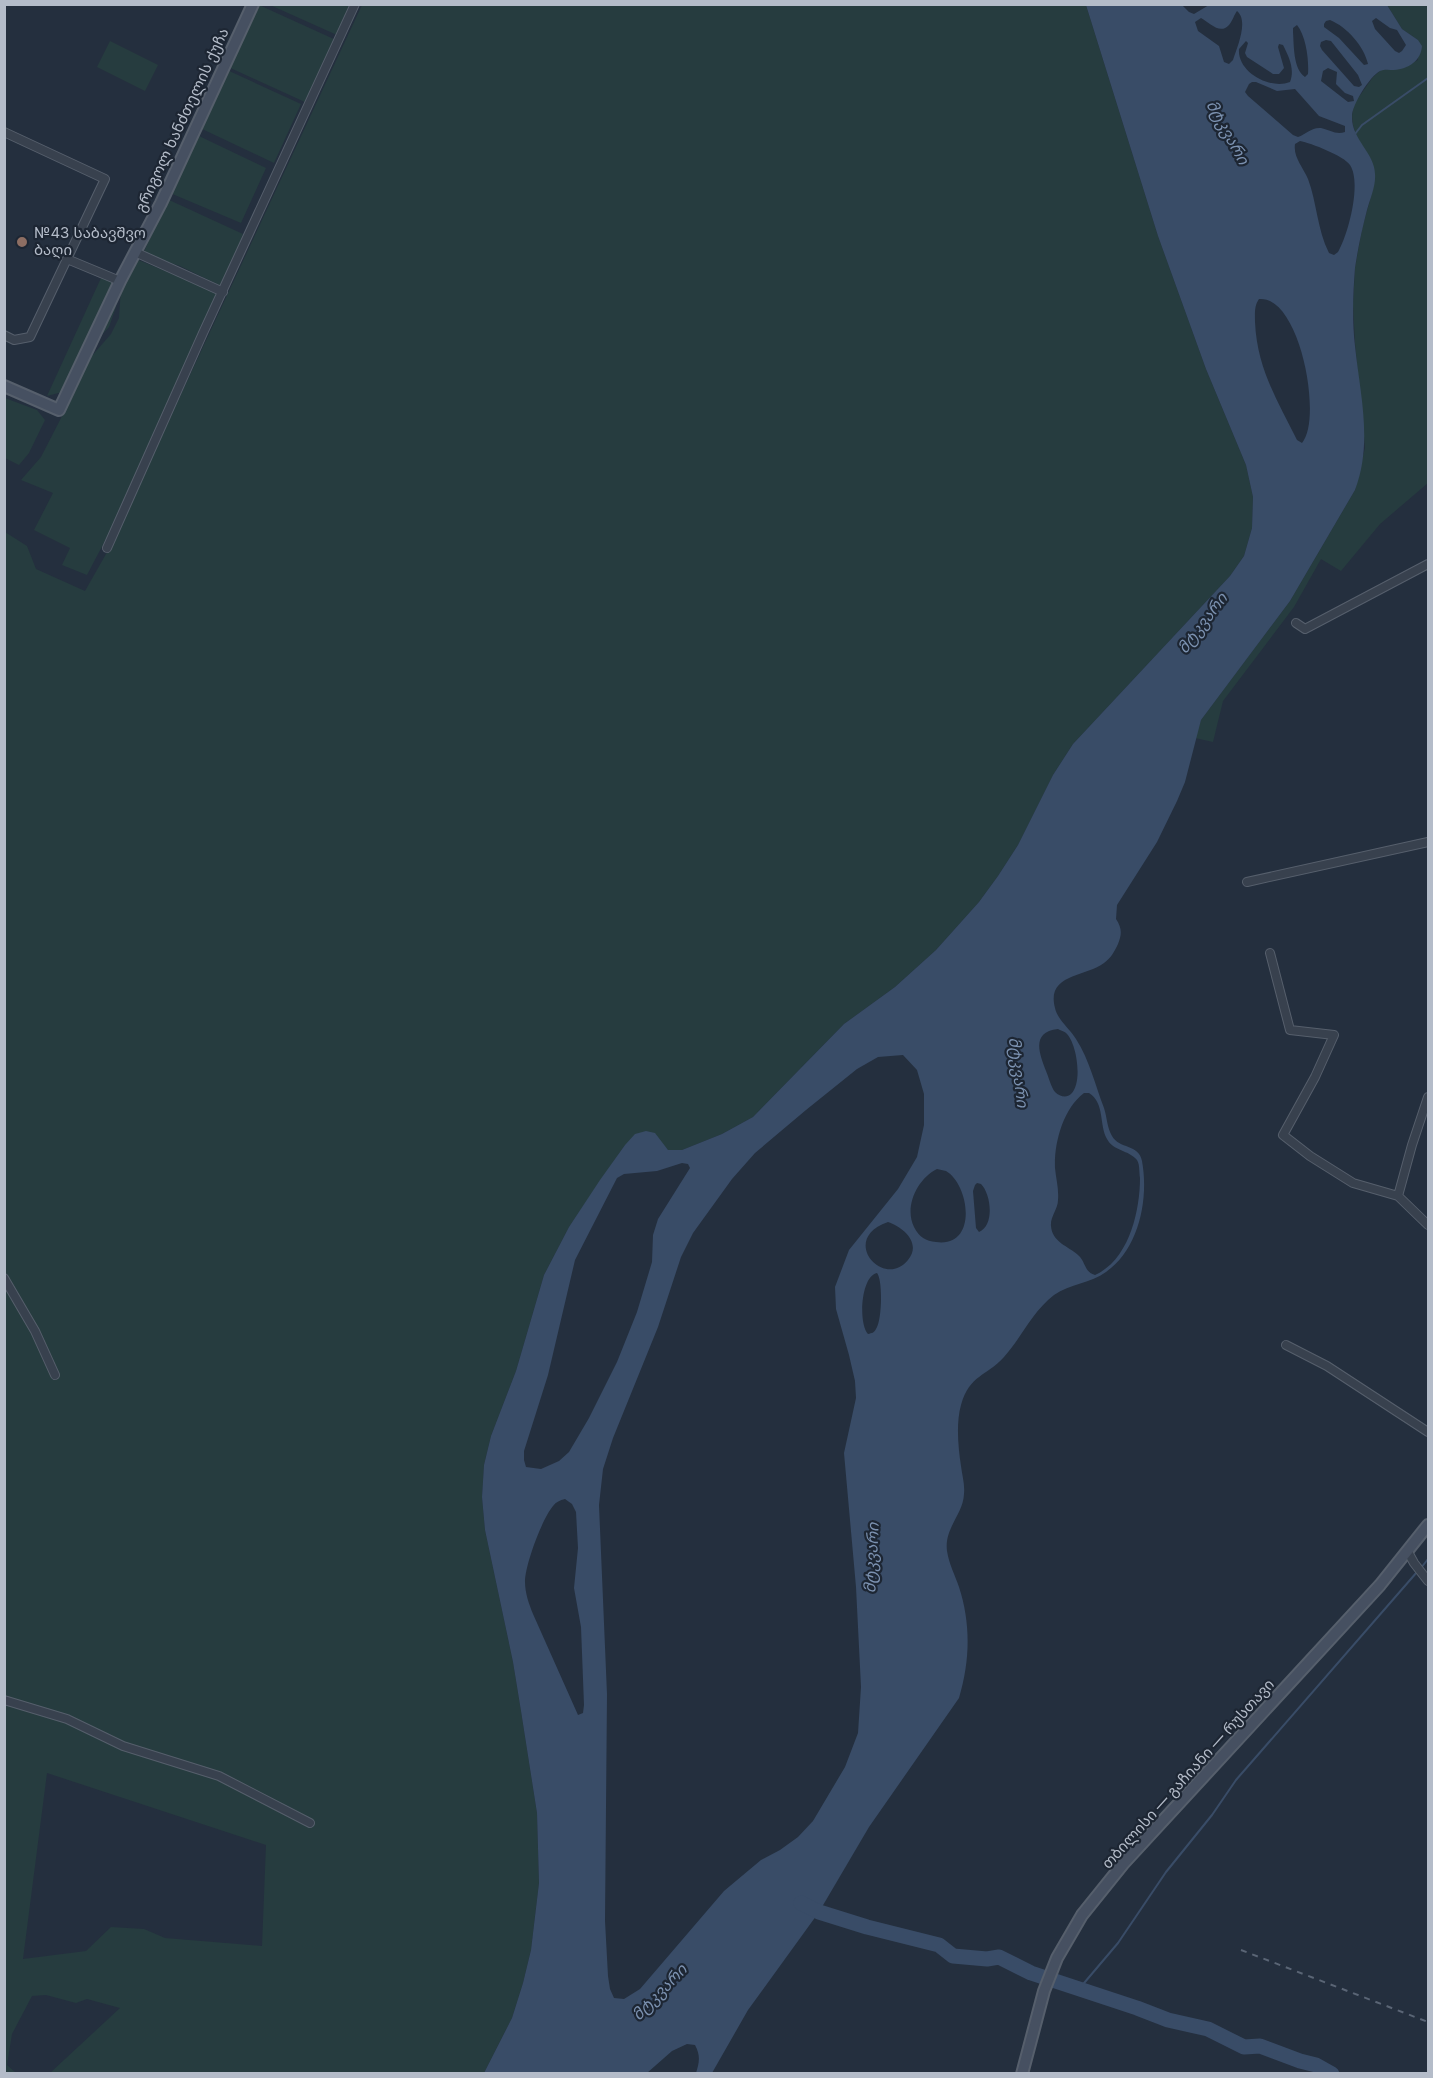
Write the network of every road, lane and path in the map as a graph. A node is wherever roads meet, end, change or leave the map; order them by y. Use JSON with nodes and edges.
{"nodes":[{"id":1,"x":253,"y":4,"type":"edge"},
{"id":2,"x":355,"y":4,"type":"edge"},
{"id":3,"x":4,"y":132,"type":"edge"},
{"id":4,"x":135,"y":252,"type":"junction"},
{"id":5,"x":67,"y":259,"type":"junction"},
{"id":6,"x":120,"y":281,"type":"junction"},
{"id":7,"x":223,"y":292,"type":"junction"},
{"id":8,"x":4,"y":334,"type":"edge"},
{"id":9,"x":4,"y":386,"type":"edge"},
{"id":10,"x":107,"y":548,"type":"dead end"},
{"id":11,"x":1428,"y":564,"type":"edge"},
{"id":12,"x":1296,"y":623,"type":"dead end"},
{"id":13,"x":1428,"y":842,"type":"edge"},
{"id":14,"x":1247,"y":882,"type":"dead end"},
{"id":15,"x":1270,"y":953,"type":"dead end"},
{"id":16,"x":1428,"y":1097,"type":"edge"},
{"id":17,"x":1398,"y":1196,"type":"junction"},
{"id":18,"x":1428,"y":1225,"type":"edge"},
{"id":19,"x":4,"y":1278,"type":"edge"},
{"id":20,"x":1287,"y":1345,"type":"dead end"},
{"id":21,"x":55,"y":1375,"type":"dead end"},
{"id":22,"x":1428,"y":1432,"type":"edge"},
{"id":23,"x":1428,"y":1525,"type":"edge"},
{"id":24,"x":1408,"y":1552,"type":"junction"},
{"id":25,"x":1428,"y":1580,"type":"edge"},
{"id":26,"x":4,"y":1700,"type":"edge"},
{"id":27,"x":310,"y":1823,"type":"dead end"},
{"id":28,"x":1022,"y":2073,"type":"edge"}],
"edges":[{"from":1,"to":4,"type":"main road","name":"გრიგოლ ხანძთელის ქუჩა"},
{"from":2,"to":7,"type":"street"},
{"from":3,"to":5,"type":"street"},
{"from":4,"to":6,"type":"main road","name":"გრიგოლ ხანძთელის ქუჩა"},
{"from":4,"to":7,"type":"street"},
{"from":5,"to":6,"type":"street"},
{"from":5,"to":8,"type":"street"},
{"from":6,"to":9,"type":"main road","name":"გრიგოლ ხანძთელის ქუჩა"},
{"from":7,"to":10,"type":"street"},
{"from":11,"to":12,"type":"street"},
{"from":13,"to":14,"type":"street"},
{"from":15,"to":17,"type":"street"},
{"from":16,"to":17,"type":"street"},
{"from":17,"to":18,"type":"street"},
{"from":19,"to":21,"type":"street"},
{"from":20,"to":22,"type":"street"},
{"from":23,"to":24,"type":"main road","name":"თბილისი — გაჩიანი — რუსთავი"},
{"from":24,"to":25,"type":"street"},
{"from":24,"to":28,"type":"main road","name":"თბილისი — გაჩიანი — რუსთავი"},
{"from":26,"to":27,"type":"street"}]}
